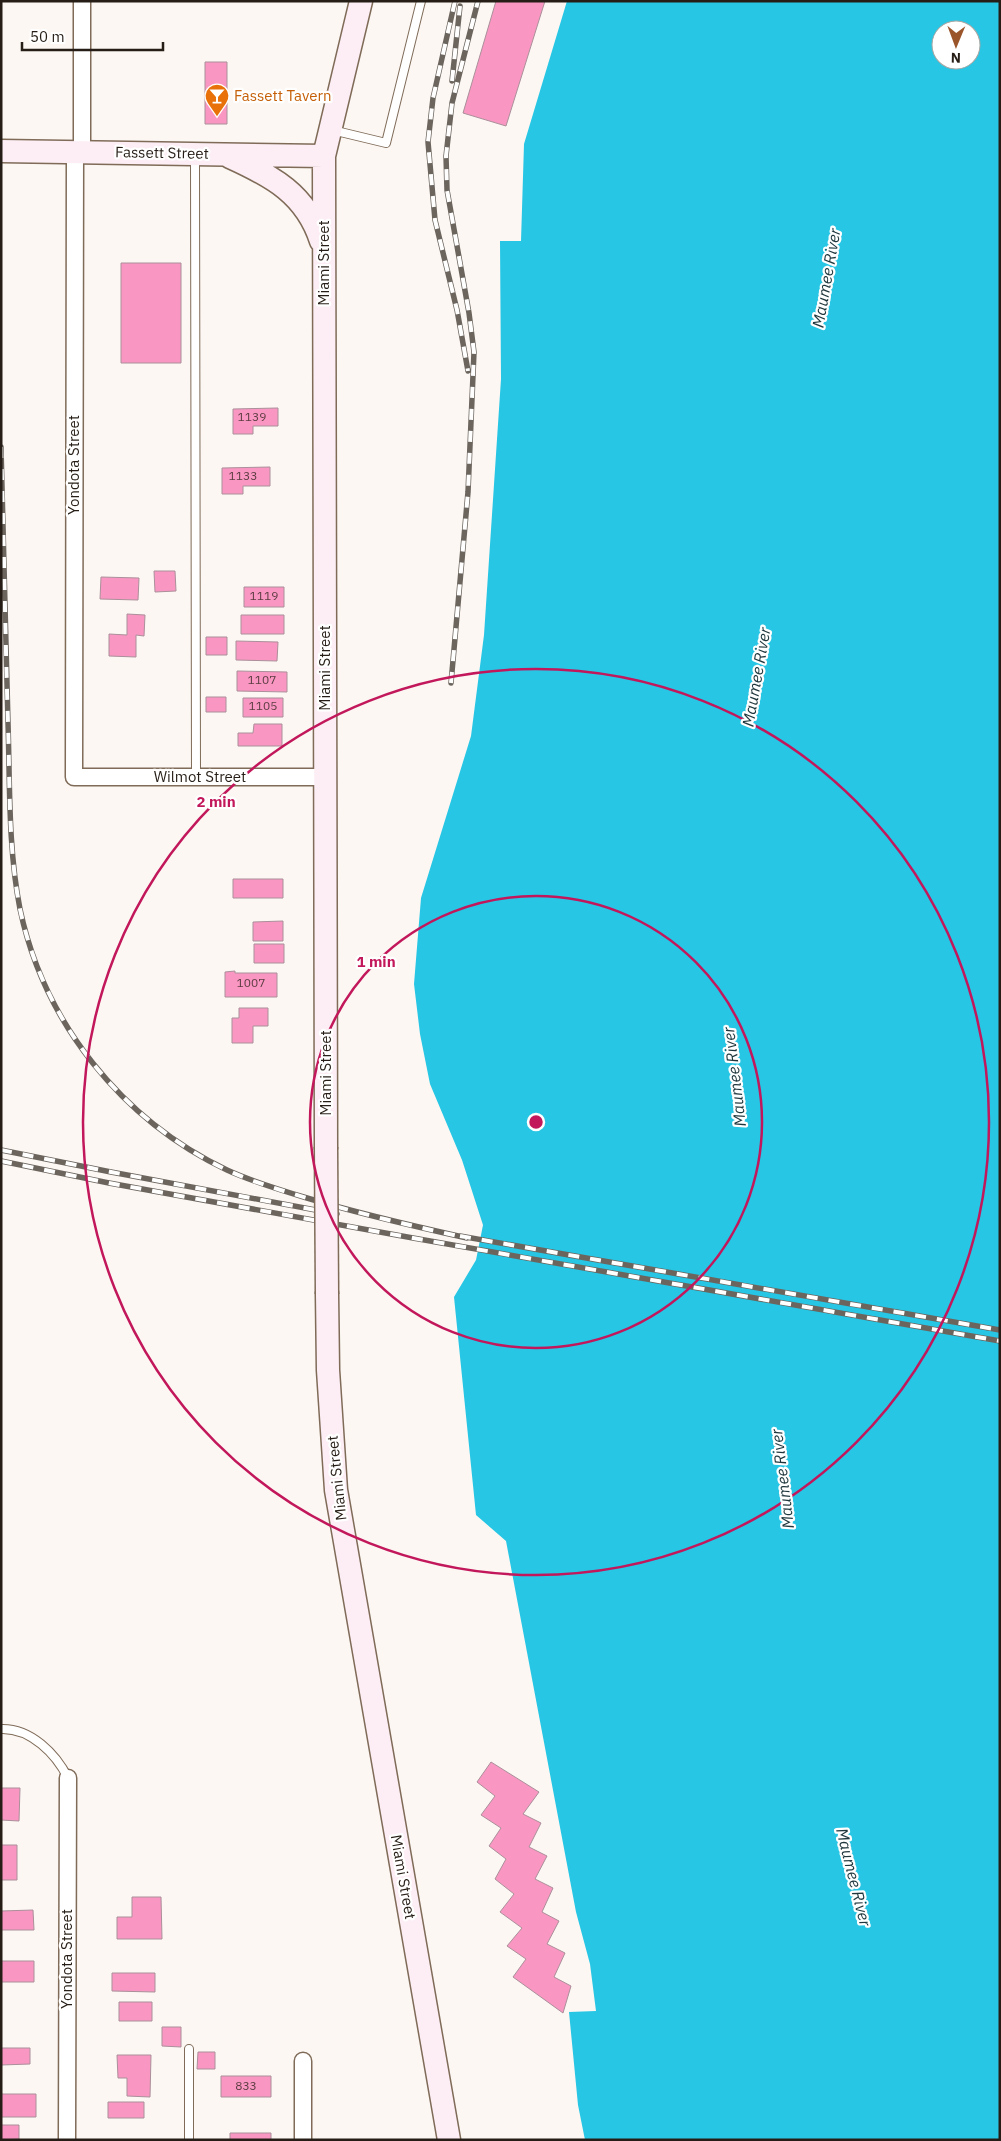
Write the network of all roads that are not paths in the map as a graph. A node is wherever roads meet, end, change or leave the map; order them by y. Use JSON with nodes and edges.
{"nodes":[{"id":1,"x":82,"y":1,"type":"edge"},
{"id":2,"x":361,"y":1,"type":"edge"},
{"id":3,"x":420,"y":1,"type":"edge"},
{"id":4,"x":330,"y":129,"type":"junction"},
{"id":5,"x":1,"y":151,"type":"edge"},
{"id":6,"x":78,"y":152,"type":"junction"},
{"id":7,"x":195,"y":154,"type":"junction"},
{"id":8,"x":223,"y":154,"type":"junction"},
{"id":9,"x":324,"y":156,"type":"junction"},
{"id":10,"x":324,"y":251,"type":"junction"},
{"id":11,"x":196,"y":777,"type":"junction"},
{"id":12,"x":74,"y":778,"type":"joint"},
{"id":13,"x":326,"y":778,"type":"junction"},
{"id":14,"x":1,"y":1729,"type":"edge"},
{"id":15,"x":68,"y":1778,"type":"joint"},
{"id":16,"x":189,"y":2049,"type":"dead end"},
{"id":17,"x":303,"y":2061,"type":"dead end"},
{"id":18,"x":67,"y":2140,"type":"edge"},
{"id":19,"x":190,"y":2140,"type":"edge"},
{"id":20,"x":303,"y":2140,"type":"edge"},
{"id":21,"x":449,"y":2140,"type":"edge"}],
"edges":[{"from":1,"to":6,"type":"street","name":"Yondota Street"},
{"from":2,"to":4,"type":"street","name":"Miami Street"},
{"from":3,"to":4,"type":"lane"},
{"from":4,"to":9,"type":"street","name":"Miami Street"},
{"from":5,"to":6,"type":"street","name":"Fassett Street"},
{"from":6,"to":7,"type":"street","name":"Fassett Street"},
{"from":6,"to":12,"type":"street","name":"Yondota Street"},
{"from":7,"to":8,"type":"street","name":"Fassett Street"},
{"from":7,"to":11,"type":"lane"},
{"from":8,"to":9,"type":"street","name":"Fassett Street"},
{"from":8,"to":10,"type":"street"},
{"from":9,"to":10,"type":"street","name":"Miami Street"},
{"from":10,"to":13,"type":"street","name":"Miami Street"},
{"from":11,"to":12,"type":"street","name":"Wilmot Street"},
{"from":11,"to":13,"type":"street","name":"Wilmot Street"},
{"from":13,"to":21,"type":"street","name":"Miami Street","bridge":true},
{"from":14,"to":15,"type":"lane"},
{"from":15,"to":18,"type":"street","name":"Yondota Street"},
{"from":16,"to":19,"type":"lane"},
{"from":17,"to":20,"type":"street"}]}
